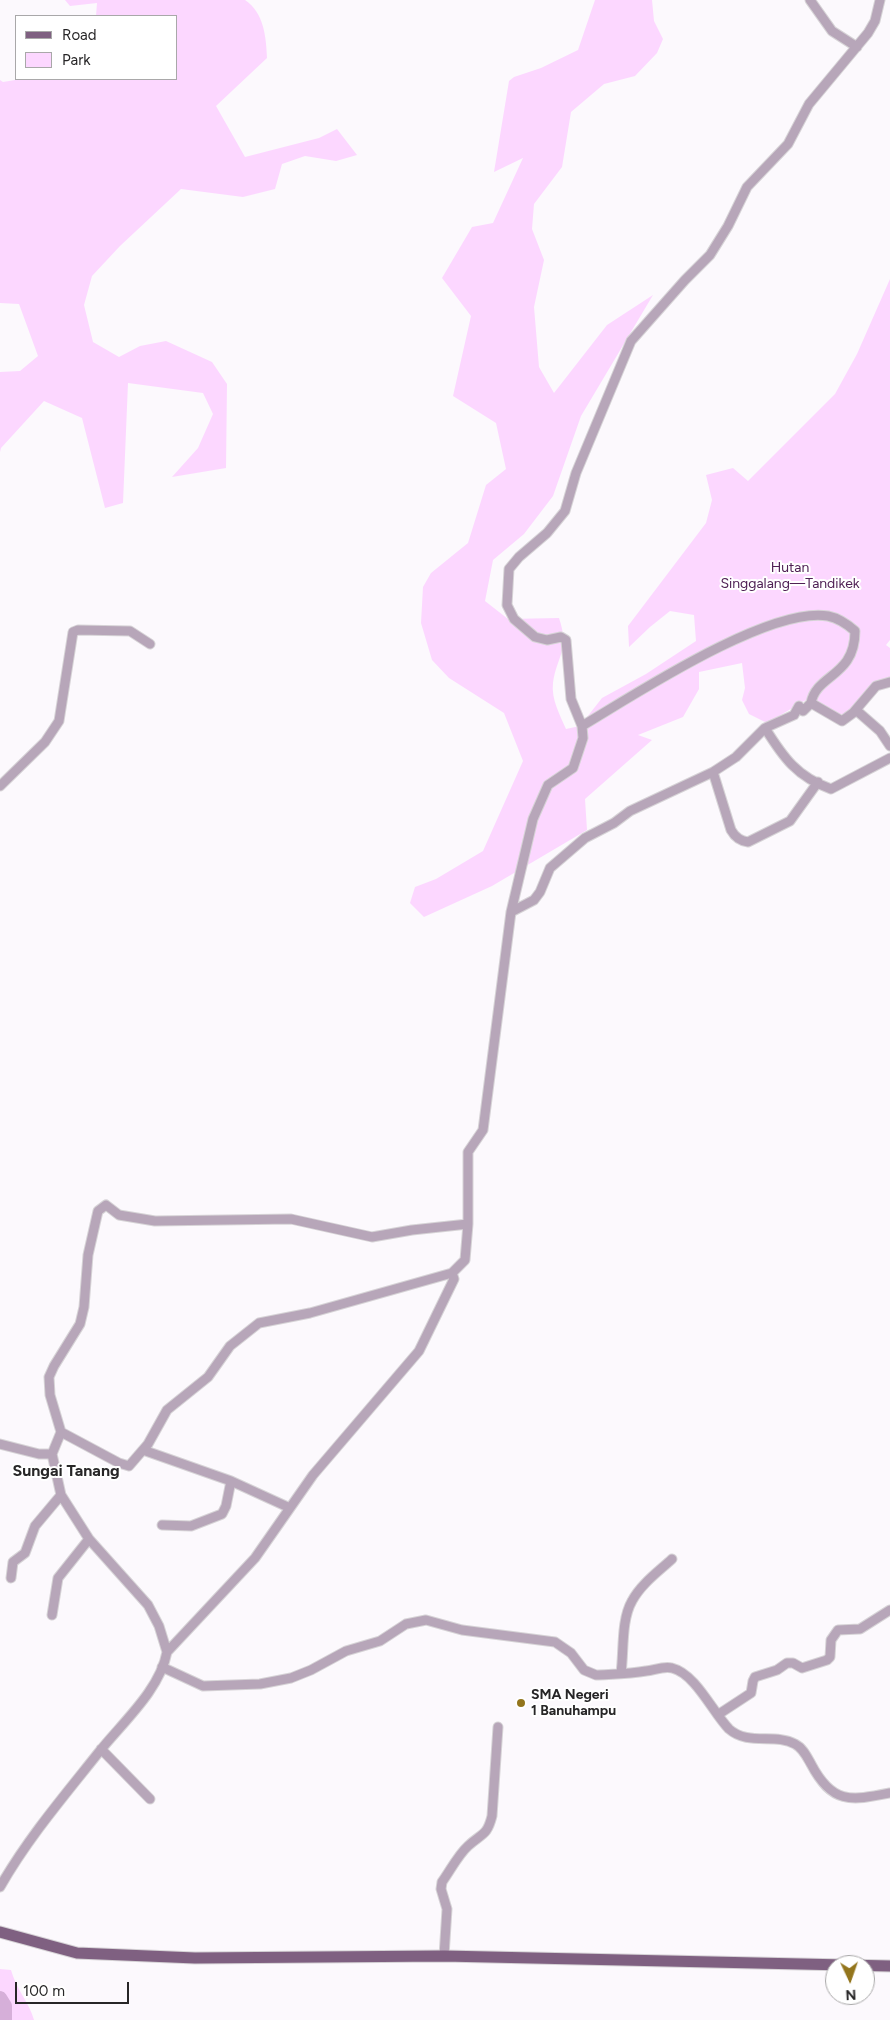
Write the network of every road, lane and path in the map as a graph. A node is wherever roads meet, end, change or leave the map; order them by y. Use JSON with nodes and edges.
{"nodes":[{"id":1,"x":810,"y":0,"type":"edge"},
{"id":2,"x":880,"y":0,"type":"edge"},
{"id":3,"x":857,"y":47,"type":"junction"},
{"id":4,"x":150,"y":644,"type":"dead end"},
{"id":5,"x":890,"y":682,"type":"edge"},
{"id":6,"x":811,"y":703,"type":"junction"},
{"id":7,"x":856,"y":710,"type":"junction"},
{"id":8,"x":582,"y":726,"type":"junction"},
{"id":9,"x":765,"y":728,"type":"junction"},
{"id":10,"x":890,"y":746,"type":"edge"},
{"id":11,"x":890,"y":758,"type":"edge"},
{"id":12,"x":713,"y":772,"type":"junction"},
{"id":13,"x":818,"y":782,"type":"junction"},
{"id":14,"x":0,"y":786,"type":"edge"},
{"id":15,"x":511,"y":912,"type":"junction"},
{"id":16,"x":468,"y":1224,"type":"junction"},
{"id":17,"x":452,"y":1273,"type":"junction"},
{"id":18,"x":60,"y":1432,"type":"junction"},
{"id":19,"x":0,"y":1444,"type":"edge"},
{"id":20,"x":143,"y":1450,"type":"junction"},
{"id":21,"x":52,"y":1454,"type":"junction"},
{"id":22,"x":231,"y":1481,"type":"junction"},
{"id":23,"x":61,"y":1495,"type":"junction"},
{"id":24,"x":290,"y":1508,"type":"junction"},
{"id":25,"x":162,"y":1525,"type":"dead end"},
{"id":26,"x":89,"y":1539,"type":"junction"},
{"id":27,"x":672,"y":1559,"type":"dead end"},
{"id":28,"x":11,"y":1578,"type":"dead end"},
{"id":29,"x":890,"y":1610,"type":"edge"},
{"id":30,"x":52,"y":1615,"type":"dead end"},
{"id":31,"x":167,"y":1652,"type":"junction"},
{"id":32,"x":162,"y":1667,"type":"junction"},
{"id":33,"x":622,"y":1673,"type":"junction"},
{"id":34,"x":719,"y":1714,"type":"junction"},
{"id":35,"x":498,"y":1727,"type":"dead end"},
{"id":36,"x":101,"y":1749,"type":"junction"},
{"id":37,"x":890,"y":1793,"type":"edge"},
{"id":38,"x":150,"y":1799,"type":"dead end"},
{"id":39,"x":0,"y":1887,"type":"edge"},
{"id":40,"x":0,"y":1932,"type":"edge"},
{"id":41,"x":444,"y":1956,"type":"junction"},
{"id":42,"x":890,"y":1966,"type":"edge"}],
"edges":[{"from":1,"to":3,"type":"street"},
{"from":2,"to":3,"type":"street"},
{"from":3,"to":8,"type":"street"},
{"from":4,"to":14,"type":"street"},
{"from":5,"to":7,"type":"street"},
{"from":6,"to":7,"type":"street"},
{"from":6,"to":8,"type":"street"},
{"from":6,"to":9,"type":"street"},
{"from":7,"to":10,"type":"street"},
{"from":8,"to":15,"type":"street"},
{"from":9,"to":12,"type":"street"},
{"from":9,"to":13,"type":"street"},
{"from":11,"to":13,"type":"street"},
{"from":12,"to":13,"type":"street"},
{"from":12,"to":15,"type":"street"},
{"from":15,"to":16,"type":"street"},
{"from":16,"to":17,"type":"street"},
{"from":16,"to":18,"type":"street"},
{"from":17,"to":20,"type":"street"},
{"from":17,"to":24,"type":"street"},
{"from":18,"to":20,"type":"street"},
{"from":18,"to":21,"type":"street"},
{"from":19,"to":21,"type":"street"},
{"from":20,"to":22,"type":"street"},
{"from":21,"to":23,"type":"street"},
{"from":22,"to":24,"type":"street"},
{"from":22,"to":25,"type":"street"},
{"from":23,"to":26,"type":"street"},
{"from":23,"to":28,"type":"street"},
{"from":24,"to":31,"type":"street"},
{"from":26,"to":30,"type":"street"},
{"from":26,"to":31,"type":"street"},
{"from":27,"to":33,"type":"street"},
{"from":29,"to":34,"type":"street"},
{"from":31,"to":32,"type":"street"},
{"from":32,"to":33,"type":"street"},
{"from":32,"to":36,"type":"street"},
{"from":33,"to":34,"type":"street"},
{"from":34,"to":37,"type":"street"},
{"from":35,"to":41,"type":"street"},
{"from":36,"to":38,"type":"street"},
{"from":36,"to":39,"type":"street"},
{"from":40,"to":41,"type":"main road"},
{"from":41,"to":42,"type":"main road"}]}
